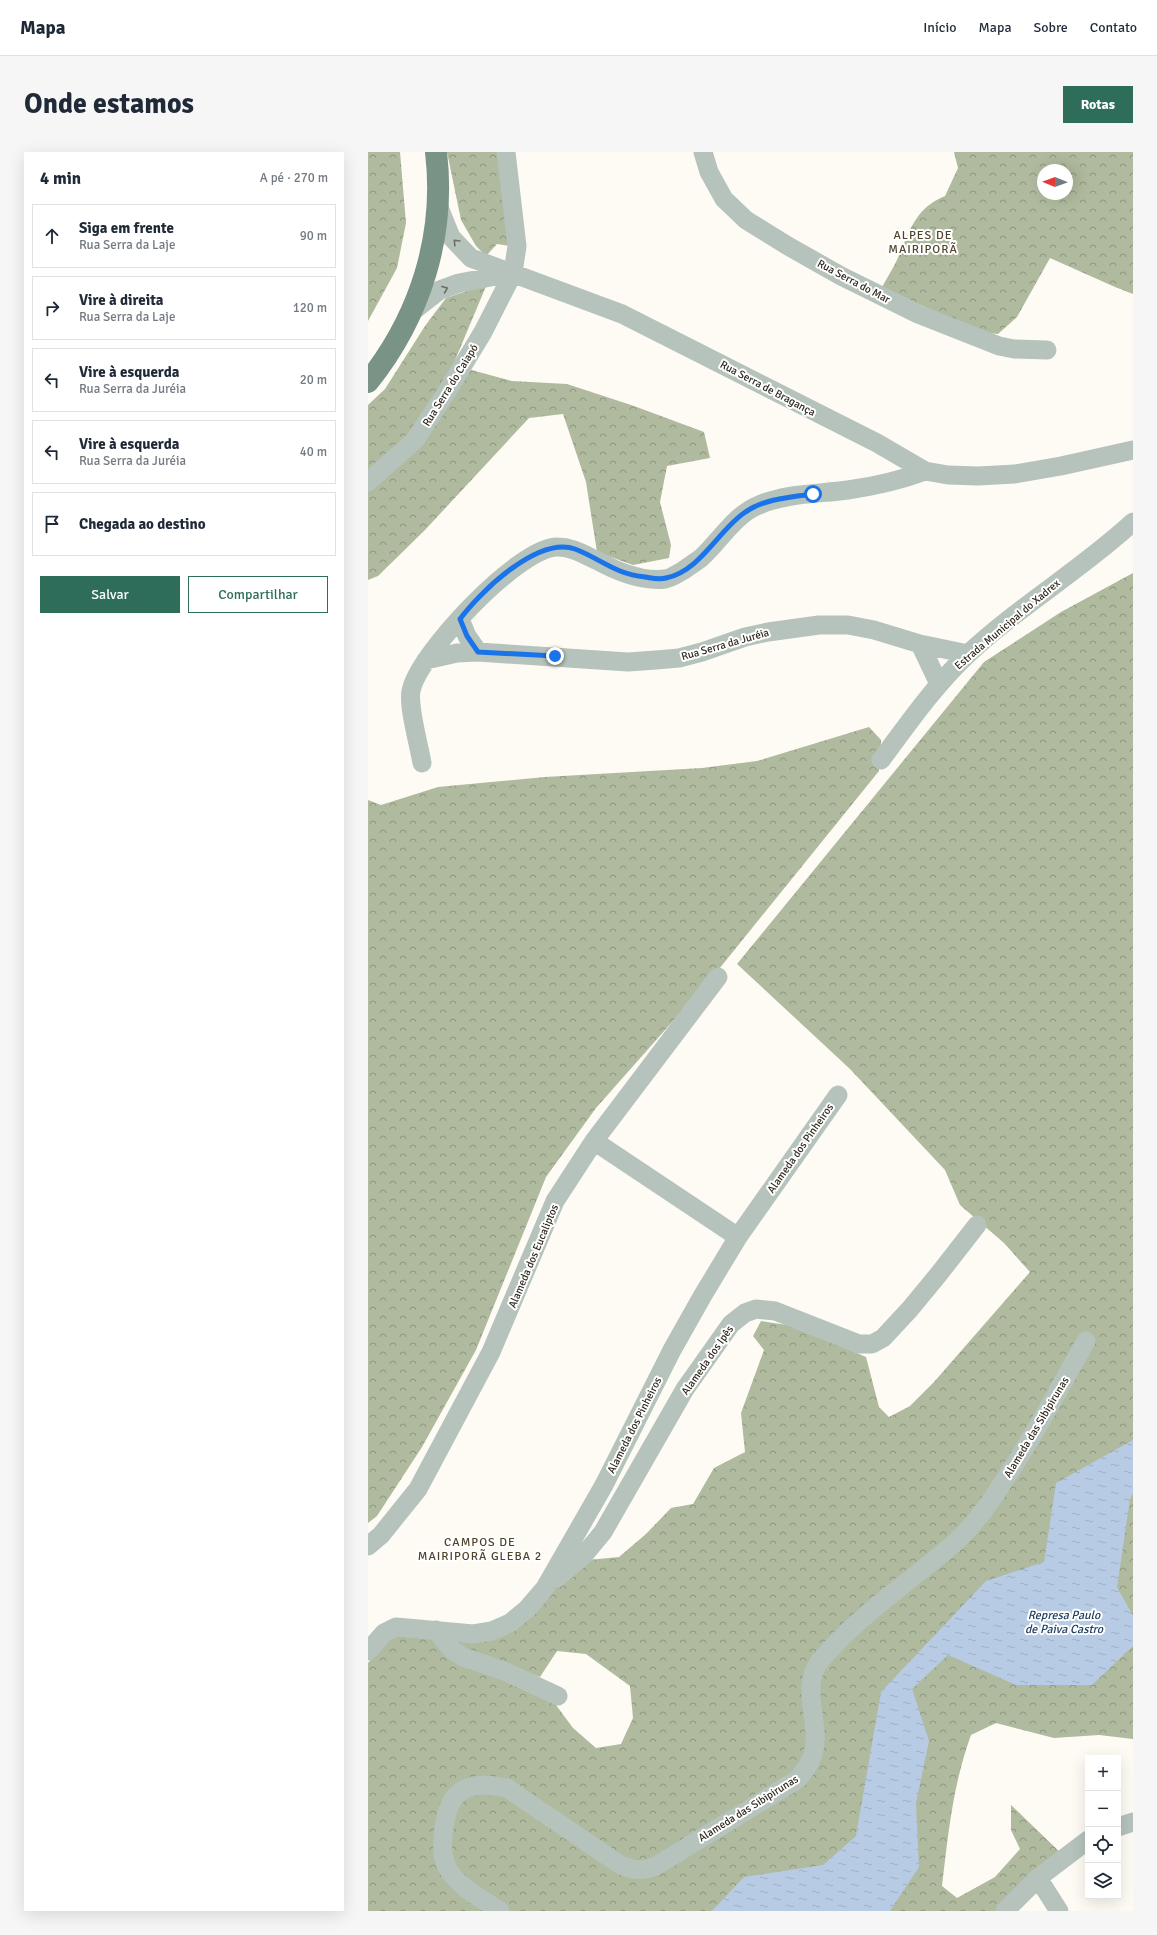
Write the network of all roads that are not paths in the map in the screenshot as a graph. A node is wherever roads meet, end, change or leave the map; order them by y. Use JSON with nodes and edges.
{"nodes":[{"id":1,"x":436,"y":152,"type":"edge"},
{"id":2,"x":506,"y":152,"type":"edge"},
{"id":3,"x":703,"y":152,"type":"edge"},
{"id":4,"x":438,"y":205,"type":"junction"},
{"id":5,"x":514,"y":273,"type":"junction"},
{"id":6,"x":413,"y":311,"type":"junction"},
{"id":7,"x":1047,"y":350,"type":"dead end"},
{"id":8,"x":368,"y":382,"type":"edge"},
{"id":9,"x":1133,"y":450,"type":"edge"},
{"id":10,"x":925,"y":471,"type":"junction"},
{"id":11,"x":368,"y":482,"type":"edge"},
{"id":12,"x":1133,"y":522,"type":"edge"},
{"id":13,"x":460,"y":619,"type":"junction"},
{"id":14,"x":920,"y":644,"type":"junction"},
{"id":15,"x":478,"y":652,"type":"junction"},
{"id":16,"x":968,"y":654,"type":"junction"},
{"id":17,"x":426,"y":660,"type":"junction"},
{"id":18,"x":939,"y":684,"type":"junction"},
{"id":19,"x":881,"y":760,"type":"dead end"},
{"id":20,"x":422,"y":762,"type":"dead end"},
{"id":21,"x":718,"y":977,"type":"dead end"},
{"id":22,"x":838,"y":1094,"type":"dead end"},
{"id":23,"x":594,"y":1141,"type":"junction"},
{"id":24,"x":976,"y":1224,"type":"dead end"},
{"id":25,"x":738,"y":1237,"type":"junction"},
{"id":26,"x":1086,"y":1341,"type":"dead end"},
{"id":27,"x":368,"y":1546,"type":"edge"},
{"id":28,"x":545,"y":1588,"type":"junction"},
{"id":29,"x":436,"y":1630,"type":"junction"},
{"id":30,"x":368,"y":1651,"type":"edge"},
{"id":31,"x":558,"y":1696,"type":"dead end"},
{"id":32,"x":1133,"y":1822,"type":"edge"},
{"id":33,"x":1121,"y":1826,"type":"edge"},
{"id":34,"x":1085,"y":1842,"type":"edge"},
{"id":35,"x":1038,"y":1878,"type":"junction"},
{"id":36,"x":500,"y":1911,"type":"edge"},
{"id":37,"x":1005,"y":1911,"type":"edge"},
{"id":38,"x":1059,"y":1911,"type":"edge"}],
"edges":[{"from":1,"to":4,"type":"main road"},
{"from":2,"to":5,"type":"street","name":"Rua Serra do Caiapó"},
{"from":3,"to":7,"type":"street","name":"Rua Serra do Mar"},
{"from":5,"to":4,"type":"street","name":"Rua Serra de Bragança","one_way":true},
{"from":4,"to":6,"type":"main road"},
{"from":6,"to":5,"type":"street","one_way":true},
{"from":5,"to":10,"type":"street","name":"Rua Serra de Bragança"},
{"from":5,"to":11,"type":"street","name":"Rua Serra do Caiapó"},
{"from":6,"to":8,"type":"main road"},
{"from":9,"to":10,"type":"street","name":"Rua Serra de Bragança"},
{"from":10,"to":13,"type":"street"},
{"from":12,"to":16,"type":"street","name":"Estrada Municipal do Xadrex"},
{"from":13,"to":15,"type":"street"},
{"from":13,"to":17,"type":"street"},
{"from":14,"to":15,"type":"street","name":"Rua Serra da Juréia"},
{"from":14,"to":16,"type":"street","name":"Rua Serra da Juréia"},
{"from":14,"to":18,"type":"street"},
{"from":15,"to":17,"type":"street","name":"Rua Serra da Juréia"},
{"from":16,"to":18,"type":"street","name":"Estrada Municipal do Xadrex"},
{"from":17,"to":20,"type":"street"},
{"from":18,"to":19,"type":"street","name":"Estrada Municipal do Xadrex"},
{"from":21,"to":23,"type":"street","name":"Alameda dos Eucaliptos"},
{"from":22,"to":25,"type":"street","name":"Alameda dos Pinheiros"},
{"from":23,"to":25,"type":"street"},
{"from":23,"to":27,"type":"street","name":"Alameda dos Eucaliptos"},
{"from":24,"to":28,"type":"street","name":"Alameda dos Ipês"},
{"from":25,"to":28,"type":"street","name":"Alameda dos Pinheiros"},
{"from":26,"to":36,"type":"street","name":"Alameda das Sibipirunas"},
{"from":28,"to":29,"type":"street","name":"Alameda dos Pinheiros"},
{"from":29,"to":30,"type":"street","name":"Alameda dos Pinheiros"},
{"from":29,"to":31,"type":"street"},
{"from":32,"to":33,"type":"street"},
{"from":34,"to":35,"type":"street"},
{"from":35,"to":37,"type":"street"},
{"from":35,"to":38,"type":"street"}]}
